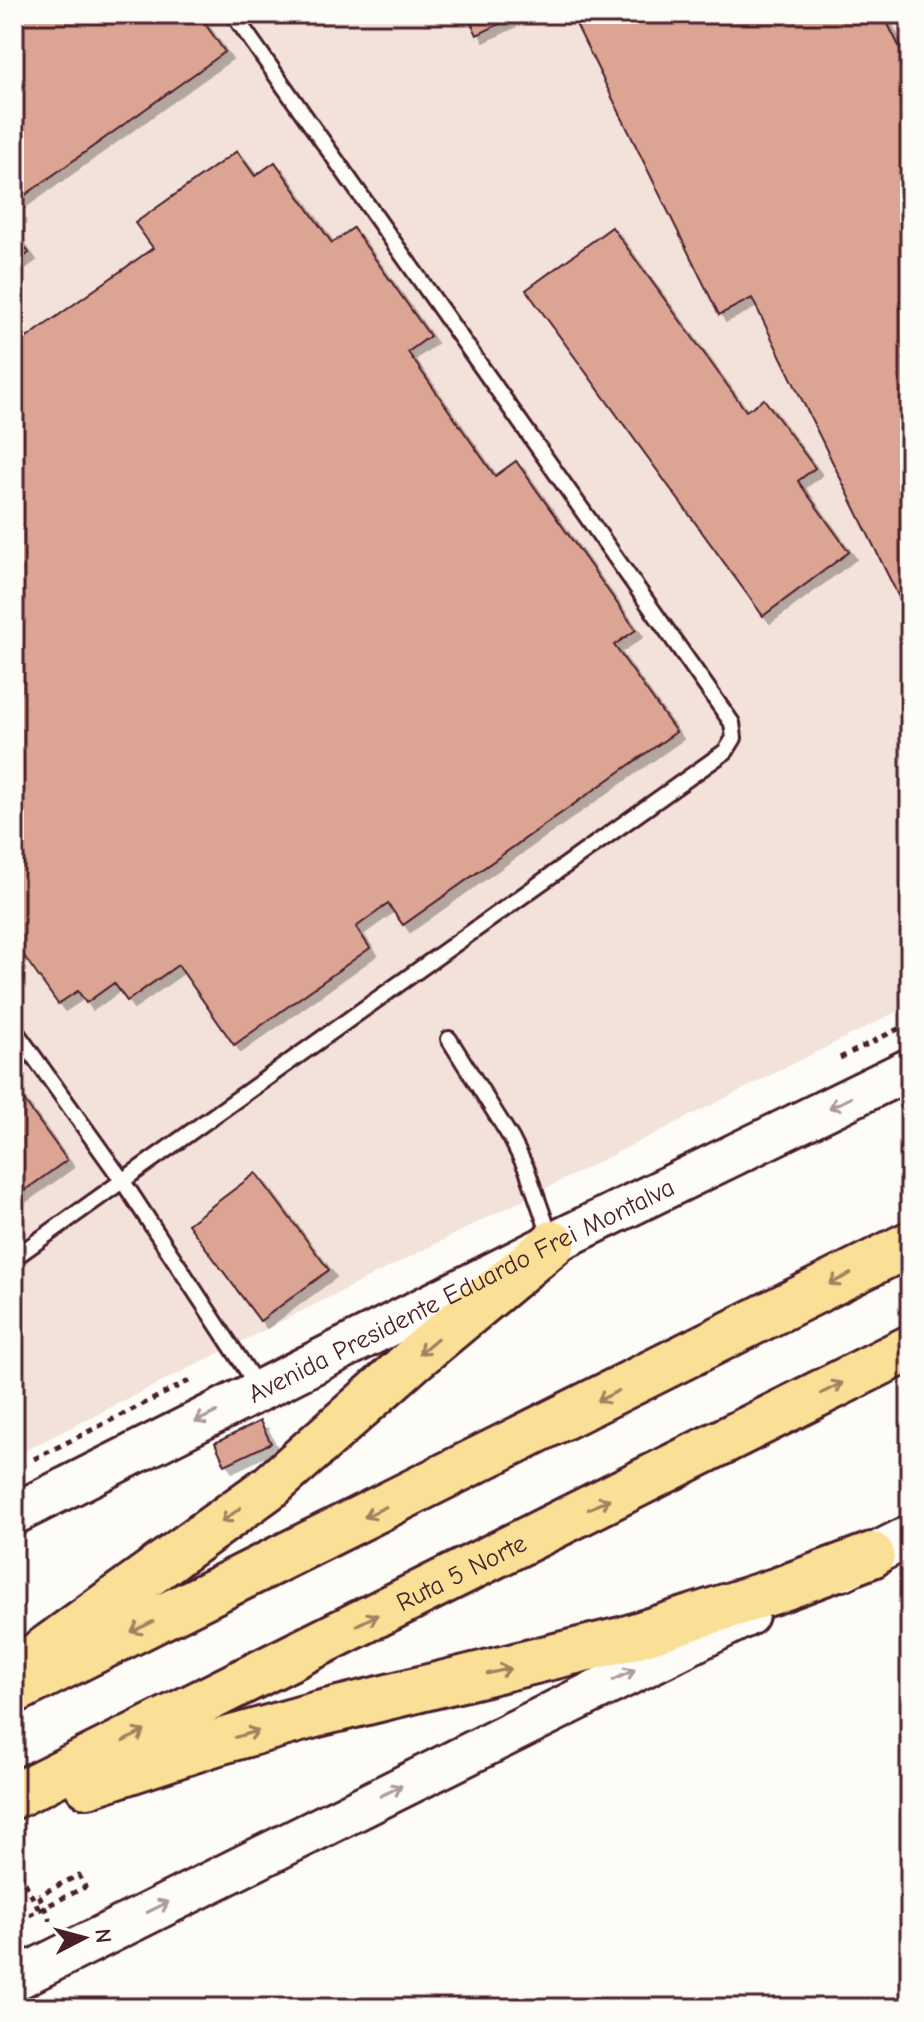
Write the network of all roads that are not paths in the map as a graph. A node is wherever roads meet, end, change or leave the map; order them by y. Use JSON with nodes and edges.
{"nodes":[{"id":1,"x":233,"y":14,"type":"edge"},
{"id":2,"x":14,"y":1029,"type":"edge"},
{"id":3,"x":449,"y":1039,"type":"dead end"},
{"id":4,"x":910,"y":1069,"type":"edge"},
{"id":5,"x":122,"y":1180,"type":"junction"},
{"id":6,"x":553,"y":1243,"type":"junction"},
{"id":7,"x":910,"y":1244,"type":"edge"},
{"id":8,"x":14,"y":1258,"type":"edge"},
{"id":9,"x":910,"y":1348,"type":"edge"},
{"id":10,"x":260,"y":1391,"type":"junction"},
{"id":11,"x":14,"y":1514,"type":"edge"},
{"id":12,"x":910,"y":1536,"type":"edge"},
{"id":13,"x":872,"y":1555,"type":"junction"},
{"id":14,"x":14,"y":1671,"type":"edge"},
{"id":15,"x":14,"y":1691,"type":"edge"},
{"id":16,"x":14,"y":1796,"type":"edge"},
{"id":17,"x":14,"y":1813,"type":"edge"},
{"id":18,"x":14,"y":1980,"type":"edge"}],
"edges":[{"from":1,"to":5,"type":"lane"},
{"from":2,"to":5,"type":"lane"},
{"from":3,"to":6,"type":"lane"},
{"from":4,"to":6,"type":"street","name":"Avenida Presidente Eduardo Frei Montalva","one_way":true},
{"from":5,"to":8,"type":"lane"},
{"from":5,"to":10,"type":"lane"},
{"from":6,"to":10,"type":"street","name":"Avenida Presidente Eduardo Frei Montalva"},
{"from":6,"to":14,"type":"highway","one_way":true},
{"from":7,"to":15,"type":"highway","one_way":true},
{"from":16,"to":9,"type":"highway","name":"Ruta 5 Norte","one_way":true},
{"from":10,"to":11,"type":"street","name":"Avenida Presidente Eduardo Frei Montalva","one_way":true},
{"from":12,"to":13,"type":"street"},
{"from":17,"to":13,"type":"highway","one_way":true},
{"from":18,"to":13,"type":"street","one_way":true}]}
